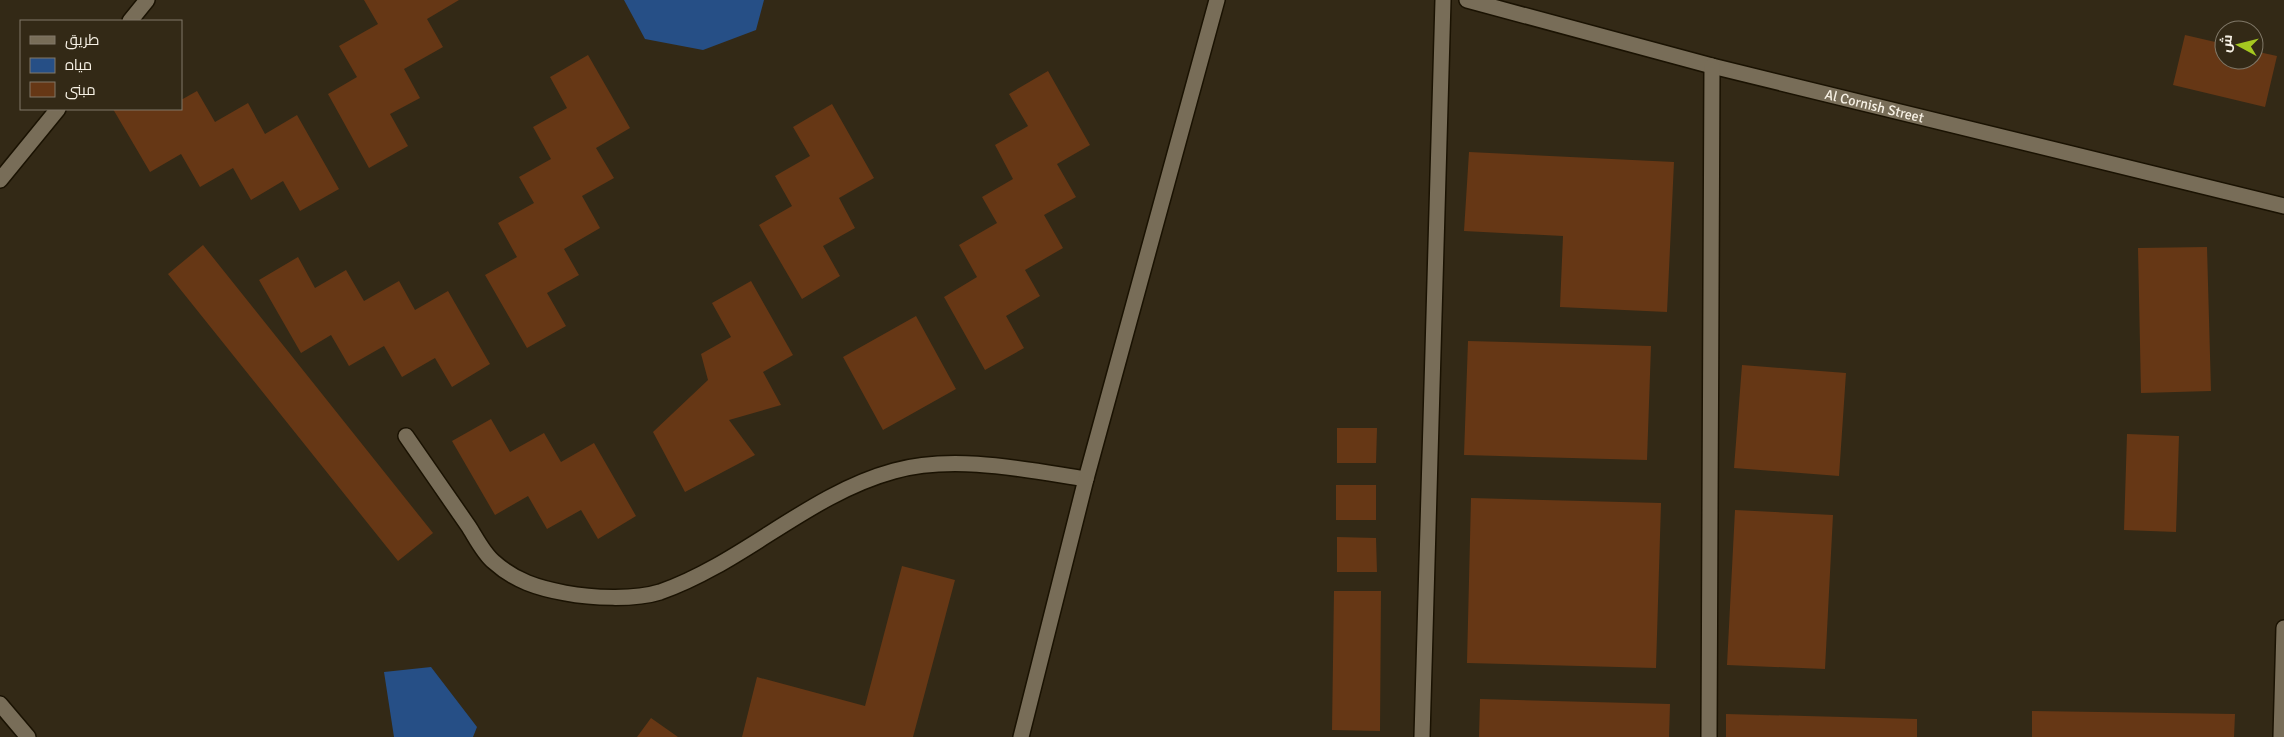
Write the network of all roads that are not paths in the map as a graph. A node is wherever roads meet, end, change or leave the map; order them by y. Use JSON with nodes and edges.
{"nodes":[{"id":1,"x":147,"y":0,"type":"edge"},
{"id":2,"x":1217,"y":0,"type":"edge"},
{"id":3,"x":1443,"y":0,"type":"edge"},
{"id":4,"x":1467,"y":0,"type":"edge"},
{"id":5,"x":131,"y":20,"type":"edge"},
{"id":6,"x":1712,"y":66,"type":"junction"},
{"id":7,"x":57,"y":110,"type":"edge"},
{"id":8,"x":0,"y":180,"type":"edge"},
{"id":9,"x":2284,"y":206,"type":"edge"},
{"id":10,"x":406,"y":436,"type":"dead end"},
{"id":11,"x":1086,"y":479,"type":"junction"},
{"id":12,"x":2284,"y":628,"type":"edge"},
{"id":13,"x":0,"y":704,"type":"edge"},
{"id":14,"x":28,"y":737,"type":"edge"},
{"id":15,"x":1021,"y":737,"type":"edge"},
{"id":16,"x":1422,"y":737,"type":"edge"},
{"id":17,"x":1709,"y":737,"type":"edge"},
{"id":18,"x":2281,"y":737,"type":"edge"}],
"edges":[{"from":1,"to":5,"type":"street"},
{"from":2,"to":11,"type":"street"},
{"from":3,"to":16,"type":"street"},
{"from":4,"to":6,"type":"street","name":"Al Cornish Street"},
{"from":6,"to":9,"type":"street","name":"Al Cornish Street"},
{"from":6,"to":17,"type":"street"},
{"from":7,"to":8,"type":"street"},
{"from":10,"to":11,"type":"street"},
{"from":11,"to":15,"type":"street"},
{"from":12,"to":18,"type":"street"},
{"from":13,"to":14,"type":"street"}]}
